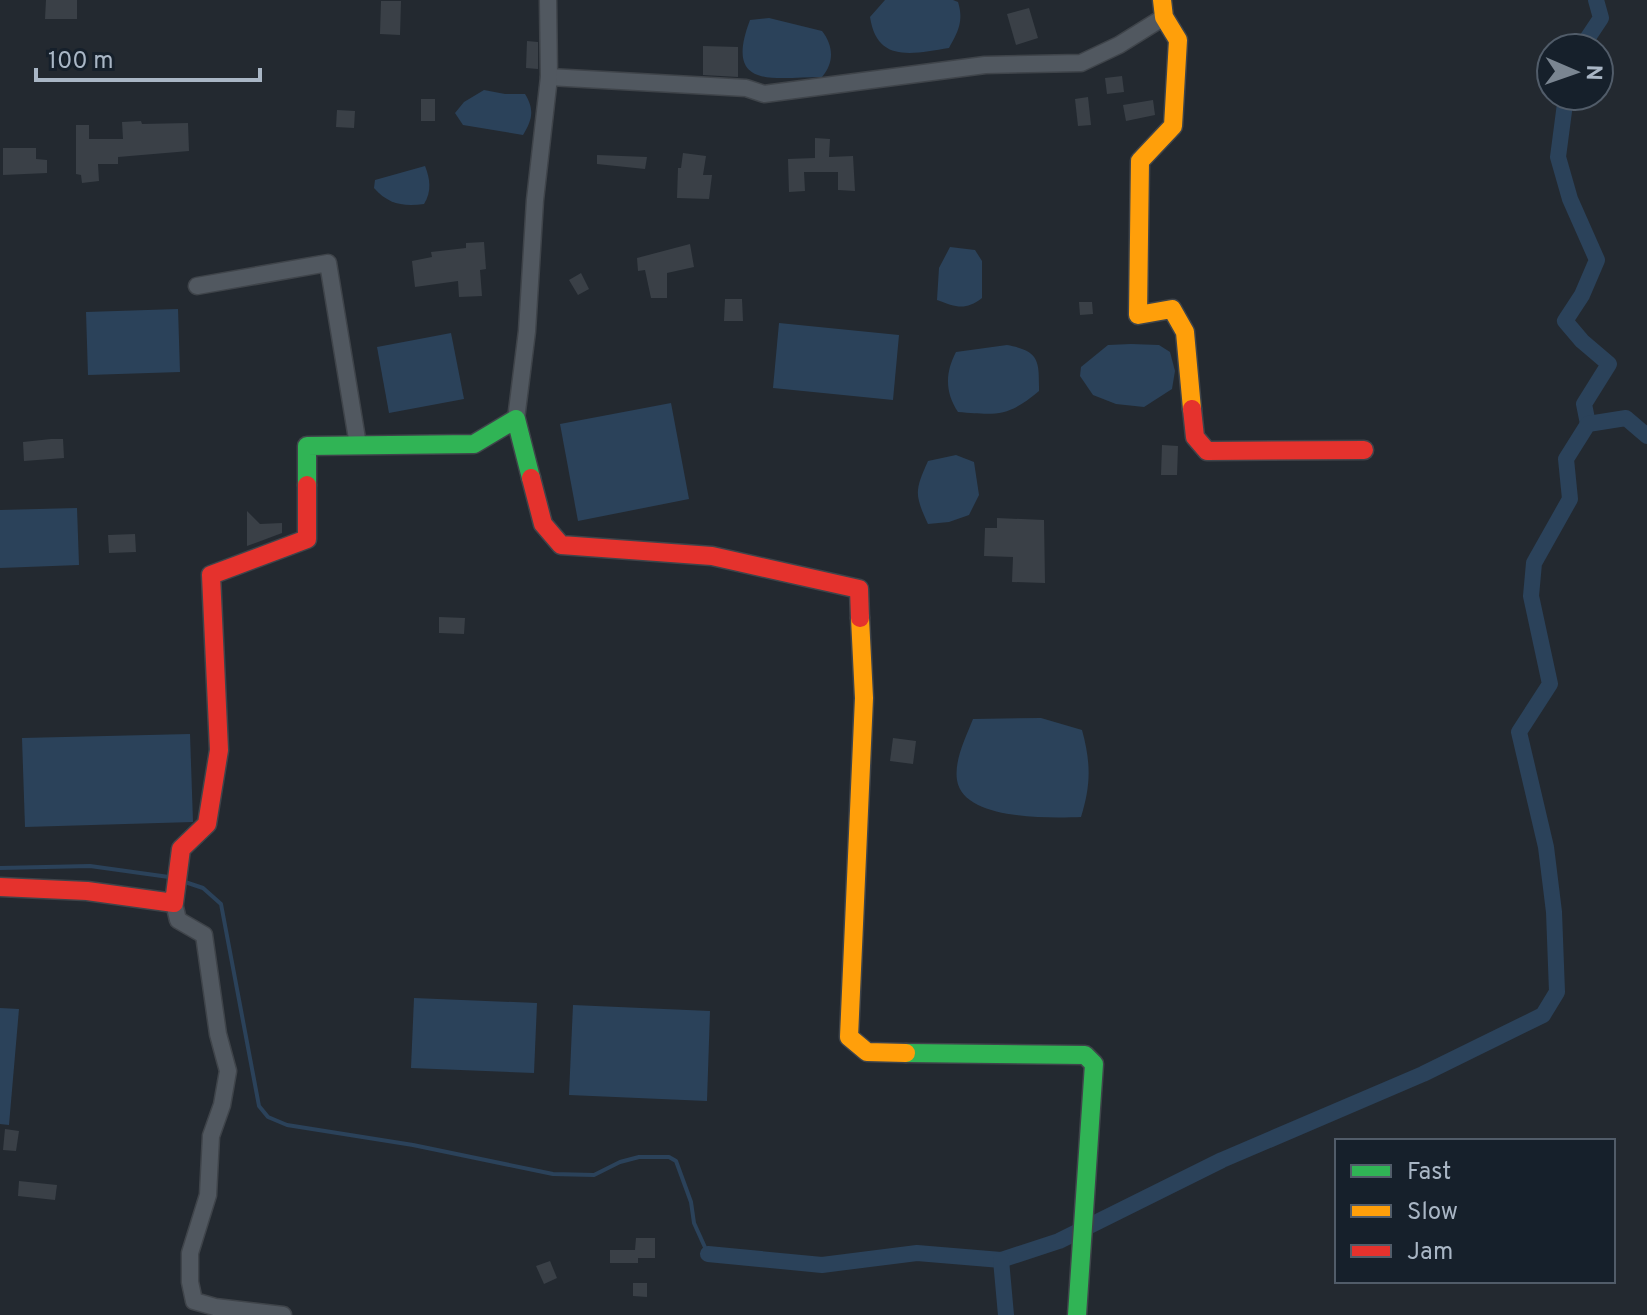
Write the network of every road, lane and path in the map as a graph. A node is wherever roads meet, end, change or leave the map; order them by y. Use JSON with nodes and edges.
{"nodes":[{"id":1,"x":548,"y":0,"type":"edge"},
{"id":2,"x":1163,"y":8,"type":"edge"},
{"id":3,"x":549,"y":77,"type":"junction"},
{"id":4,"x":197,"y":286,"type":"dead end"},
{"id":5,"x":516,"y":419,"type":"junction"},
{"id":6,"x":358,"y":445,"type":"junction"},
{"id":7,"x":1364,"y":450,"type":"dead end"},
{"id":8,"x":0,"y":887,"type":"edge"},
{"id":9,"x":174,"y":897,"type":"junction"},
{"id":10,"x":283,"y":1315,"type":"edge"},
{"id":11,"x":1077,"y":1315,"type":"edge"}],
"edges":[{"from":1,"to":3,"type":"street"},
{"from":2,"to":3,"type":"street"},
{"from":2,"to":7,"type":"street"},
{"from":3,"to":5,"type":"street"},
{"from":4,"to":6,"type":"street"},
{"from":5,"to":6,"type":"street"},
{"from":5,"to":11,"type":"street"},
{"from":6,"to":9,"type":"street"},
{"from":8,"to":9,"type":"street"},
{"from":9,"to":10,"type":"street"}]}
